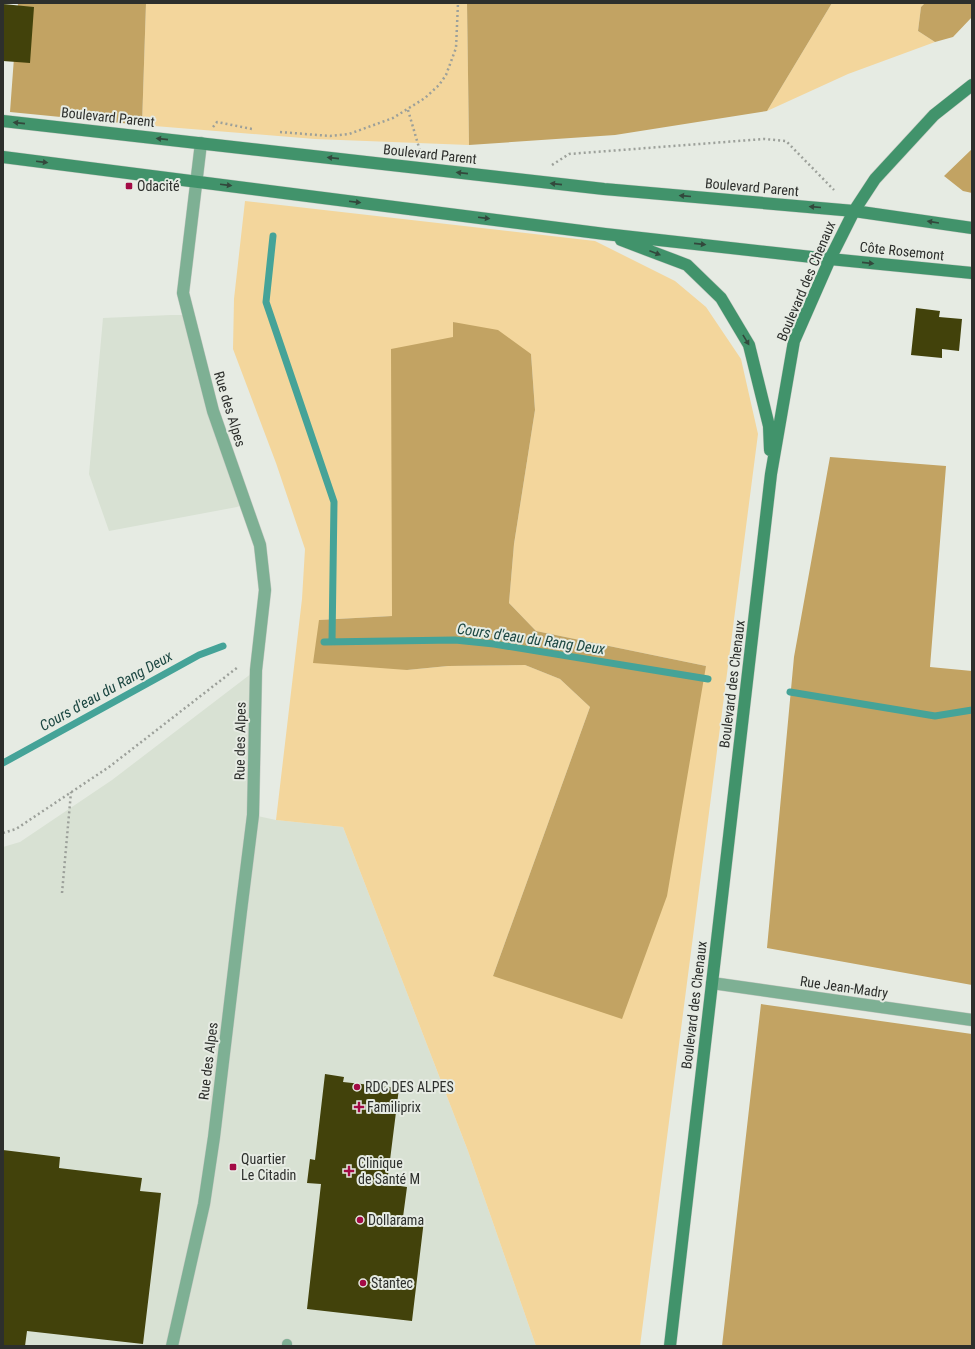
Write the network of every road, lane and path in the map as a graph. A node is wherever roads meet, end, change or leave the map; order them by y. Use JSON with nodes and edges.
{"nodes":[{"id":1,"x":458,"y":3,"type":"edge"},
{"id":2,"x":972,"y":84,"type":"edge"},
{"id":3,"x":408,"y":110,"type":"junction"},
{"id":4,"x":3,"y":121,"type":"edge"},
{"id":5,"x":253,"y":129,"type":"dead end"},
{"id":6,"x":276,"y":132,"type":"dead end"},
{"id":7,"x":201,"y":143,"type":"junction"},
{"id":8,"x":3,"y":157,"type":"edge"},
{"id":9,"x":425,"y":169,"type":"junction"},
{"id":10,"x":528,"y":180,"type":"junction"},
{"id":11,"x":196,"y":182,"type":"junction"},
{"id":12,"x":854,"y":211,"type":"junction"},
{"id":13,"x":972,"y":228,"type":"edge"},
{"id":14,"x":605,"y":234,"type":"junction"},
{"id":15,"x":830,"y":259,"type":"junction"},
{"id":16,"x":972,"y":273,"type":"edge"},
{"id":17,"x":771,"y":474,"type":"junction"},
{"id":18,"x":258,"y":652,"type":"junction"},
{"id":19,"x":71,"y":792,"type":"junction"},
{"id":20,"x":3,"y":833,"type":"edge"},
{"id":21,"x":62,"y":894,"type":"dead end"},
{"id":22,"x":712,"y":983,"type":"junction"},
{"id":23,"x":972,"y":1020,"type":"edge"},
{"id":24,"x":172,"y":1346,"type":"edge"},
{"id":25,"x":670,"y":1346,"type":"edge"}],
"edges":[{"from":1,"to":3,"type":"path"},
{"from":2,"to":12,"type":"street","name":"Boulevard des Chenaux"},
{"from":3,"to":6,"type":"path"},
{"from":3,"to":9,"type":"path"},
{"from":7,"to":4,"type":"street","name":"Boulevard Parent","one_way":true},
{"from":5,"to":7,"type":"path"},
{"from":9,"to":7,"type":"street","name":"Boulevard Parent","one_way":true},
{"from":7,"to":11,"type":"street","name":"Rue des Alpes"},
{"from":8,"to":11,"type":"street","one_way":true},
{"from":10,"to":9,"type":"street","name":"Boulevard Parent","one_way":true},
{"from":12,"to":10,"type":"street","name":"Boulevard Parent","one_way":true},
{"from":10,"to":12,"type":"path"},
{"from":11,"to":14,"type":"street","one_way":true},
{"from":11,"to":18,"type":"street","name":"Rue des Alpes"},
{"from":13,"to":12,"type":"street","one_way":true},
{"from":12,"to":15,"type":"street","name":"Boulevard des Chenaux"},
{"from":14,"to":15,"type":"street","one_way":true},
{"from":14,"to":17,"type":"street","one_way":true},
{"from":15,"to":16,"type":"street","name":"Côte Rosemont","one_way":true},
{"from":15,"to":17,"type":"street","name":"Boulevard des Chenaux"},
{"from":17,"to":22,"type":"street","name":"Boulevard des Chenaux"},
{"from":18,"to":19,"type":"path"},
{"from":18,"to":24,"type":"street","name":"Rue des Alpes"},
{"from":19,"to":20,"type":"path"},
{"from":19,"to":21,"type":"path"},
{"from":22,"to":23,"type":"street","name":"Rue Jean-Madry"},
{"from":22,"to":25,"type":"street","name":"Boulevard des Chenaux"}]}
